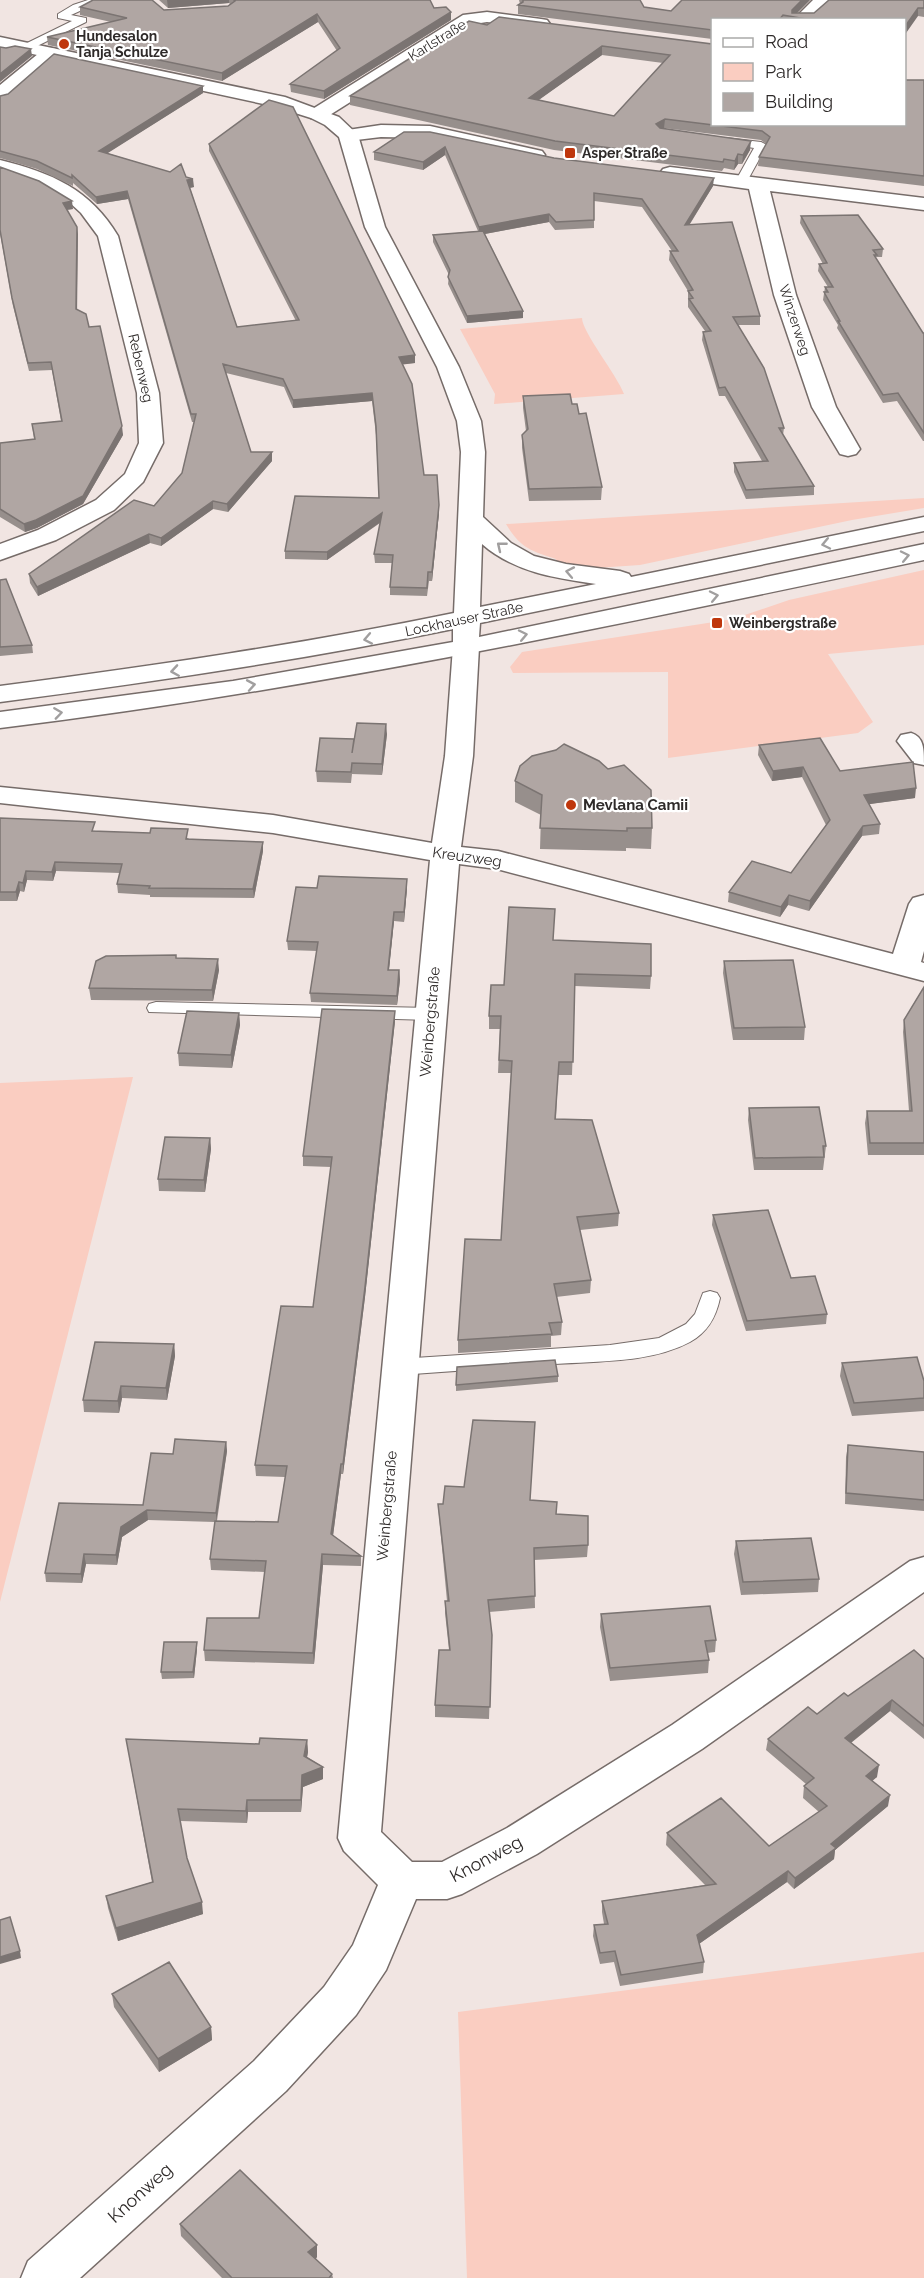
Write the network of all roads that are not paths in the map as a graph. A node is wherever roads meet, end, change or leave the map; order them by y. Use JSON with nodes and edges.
{"nodes":[{"id":1,"x":99,"y":0,"type":"edge"},
{"id":2,"x":826,"y":0,"type":"edge"},
{"id":3,"x":804,"y":18,"type":"edge"},
{"id":4,"x":558,"y":26,"type":"edge"},
{"id":5,"x":0,"y":42,"type":"edge"},
{"id":6,"x":25,"y":48,"type":"junction"},
{"id":7,"x":50,"y":53,"type":"junction"},
{"id":8,"x":0,"y":95,"type":"edge"},
{"id":9,"x":318,"y":114,"type":"junction"},
{"id":10,"x":348,"y":135,"type":"junction"},
{"id":11,"x":717,"y":140,"type":"edge"},
{"id":12,"x":554,"y":158,"type":"edge"},
{"id":13,"x":0,"y":166,"type":"edge"},
{"id":14,"x":651,"y":171,"type":"edge"},
{"id":15,"x":749,"y":183,"type":"junction"},
{"id":16,"x":924,"y":204,"type":"edge"},
{"id":17,"x":848,"y":449,"type":"dead end"},
{"id":18,"x":470,"y":519,"type":"junction"},
{"id":19,"x":924,"y":524,"type":"edge"},
{"id":20,"x":0,"y":552,"type":"edge"},
{"id":21,"x":924,"y":552,"type":"edge"},
{"id":22,"x":646,"y":582,"type":"junction"},
{"id":23,"x":466,"y":619,"type":"junction"},
{"id":24,"x":466,"y":647,"type":"junction"},
{"id":25,"x":0,"y":694,"type":"edge"},
{"id":26,"x":0,"y":720,"type":"edge"},
{"id":27,"x":0,"y":795,"type":"edge"},
{"id":28,"x":446,"y":854,"type":"junction"},
{"id":29,"x":924,"y":904,"type":"edge"},
{"id":30,"x":914,"y":969,"type":"edge"},
{"id":31,"x":156,"y":1008,"type":"dead end"},
{"id":32,"x":431,"y":1014,"type":"junction"},
{"id":33,"x":710,"y":1298,"type":"dead end"},
{"id":34,"x":399,"y":1367,"type":"junction"},
{"id":35,"x":924,"y":1572,"type":"edge"},
{"id":36,"x":402,"y":1880,"type":"junction"},
{"id":37,"x":45,"y":2278,"type":"edge"}],
"edges":[{"from":1,"to":6,"type":"lane"},
{"from":2,"to":3,"type":"street"},
{"from":4,"to":9,"type":"street","name":"Karlstraße"},
{"from":5,"to":6,"type":"street"},
{"from":6,"to":7,"type":"street"},
{"from":7,"to":8,"type":"street"},
{"from":7,"to":9,"type":"street"},
{"from":9,"to":10,"type":"street"},
{"from":10,"to":12,"type":"street"},
{"from":10,"to":18,"type":"street","name":"Weinbergstraße"},
{"from":11,"to":15,"type":"lane"},
{"from":13,"to":20,"type":"street","name":"Rebenweg"},
{"from":14,"to":15,"type":"street"},
{"from":15,"to":16,"type":"street"},
{"from":15,"to":17,"type":"street","name":"Winzerweg"},
{"from":22,"to":18,"type":"street","one_way":true},
{"from":18,"to":23,"type":"street","name":"Weinbergstraße"},
{"from":19,"to":22,"type":"street","name":"Lockhauser Straße","one_way":true},
{"from":24,"to":21,"type":"street","name":"Lockhauser Straße","one_way":true},
{"from":22,"to":23,"type":"street","name":"Lockhauser Straße"},
{"from":23,"to":24,"type":"street","name":"Weinbergstraße"},
{"from":23,"to":25,"type":"street","name":"Lockhauser Straße","one_way":true},
{"from":26,"to":24,"type":"street","name":"Lockhauser Straße","one_way":true},
{"from":24,"to":28,"type":"street","name":"Weinbergstraße"},
{"from":27,"to":28,"type":"street","name":"Kreuzweg"},
{"from":28,"to":30,"type":"street","name":"Kreuzweg"},
{"from":28,"to":32,"type":"street","name":"Weinbergstraße"},
{"from":29,"to":30,"type":"street"},
{"from":31,"to":32,"type":"lane"},
{"from":32,"to":34,"type":"street","name":"Weinbergstraße"},
{"from":33,"to":34,"type":"lane"},
{"from":34,"to":36,"type":"street","name":"Weinbergstraße"},
{"from":35,"to":36,"type":"street","name":"Knonweg"},
{"from":36,"to":37,"type":"street","name":"Knonweg"}]}
